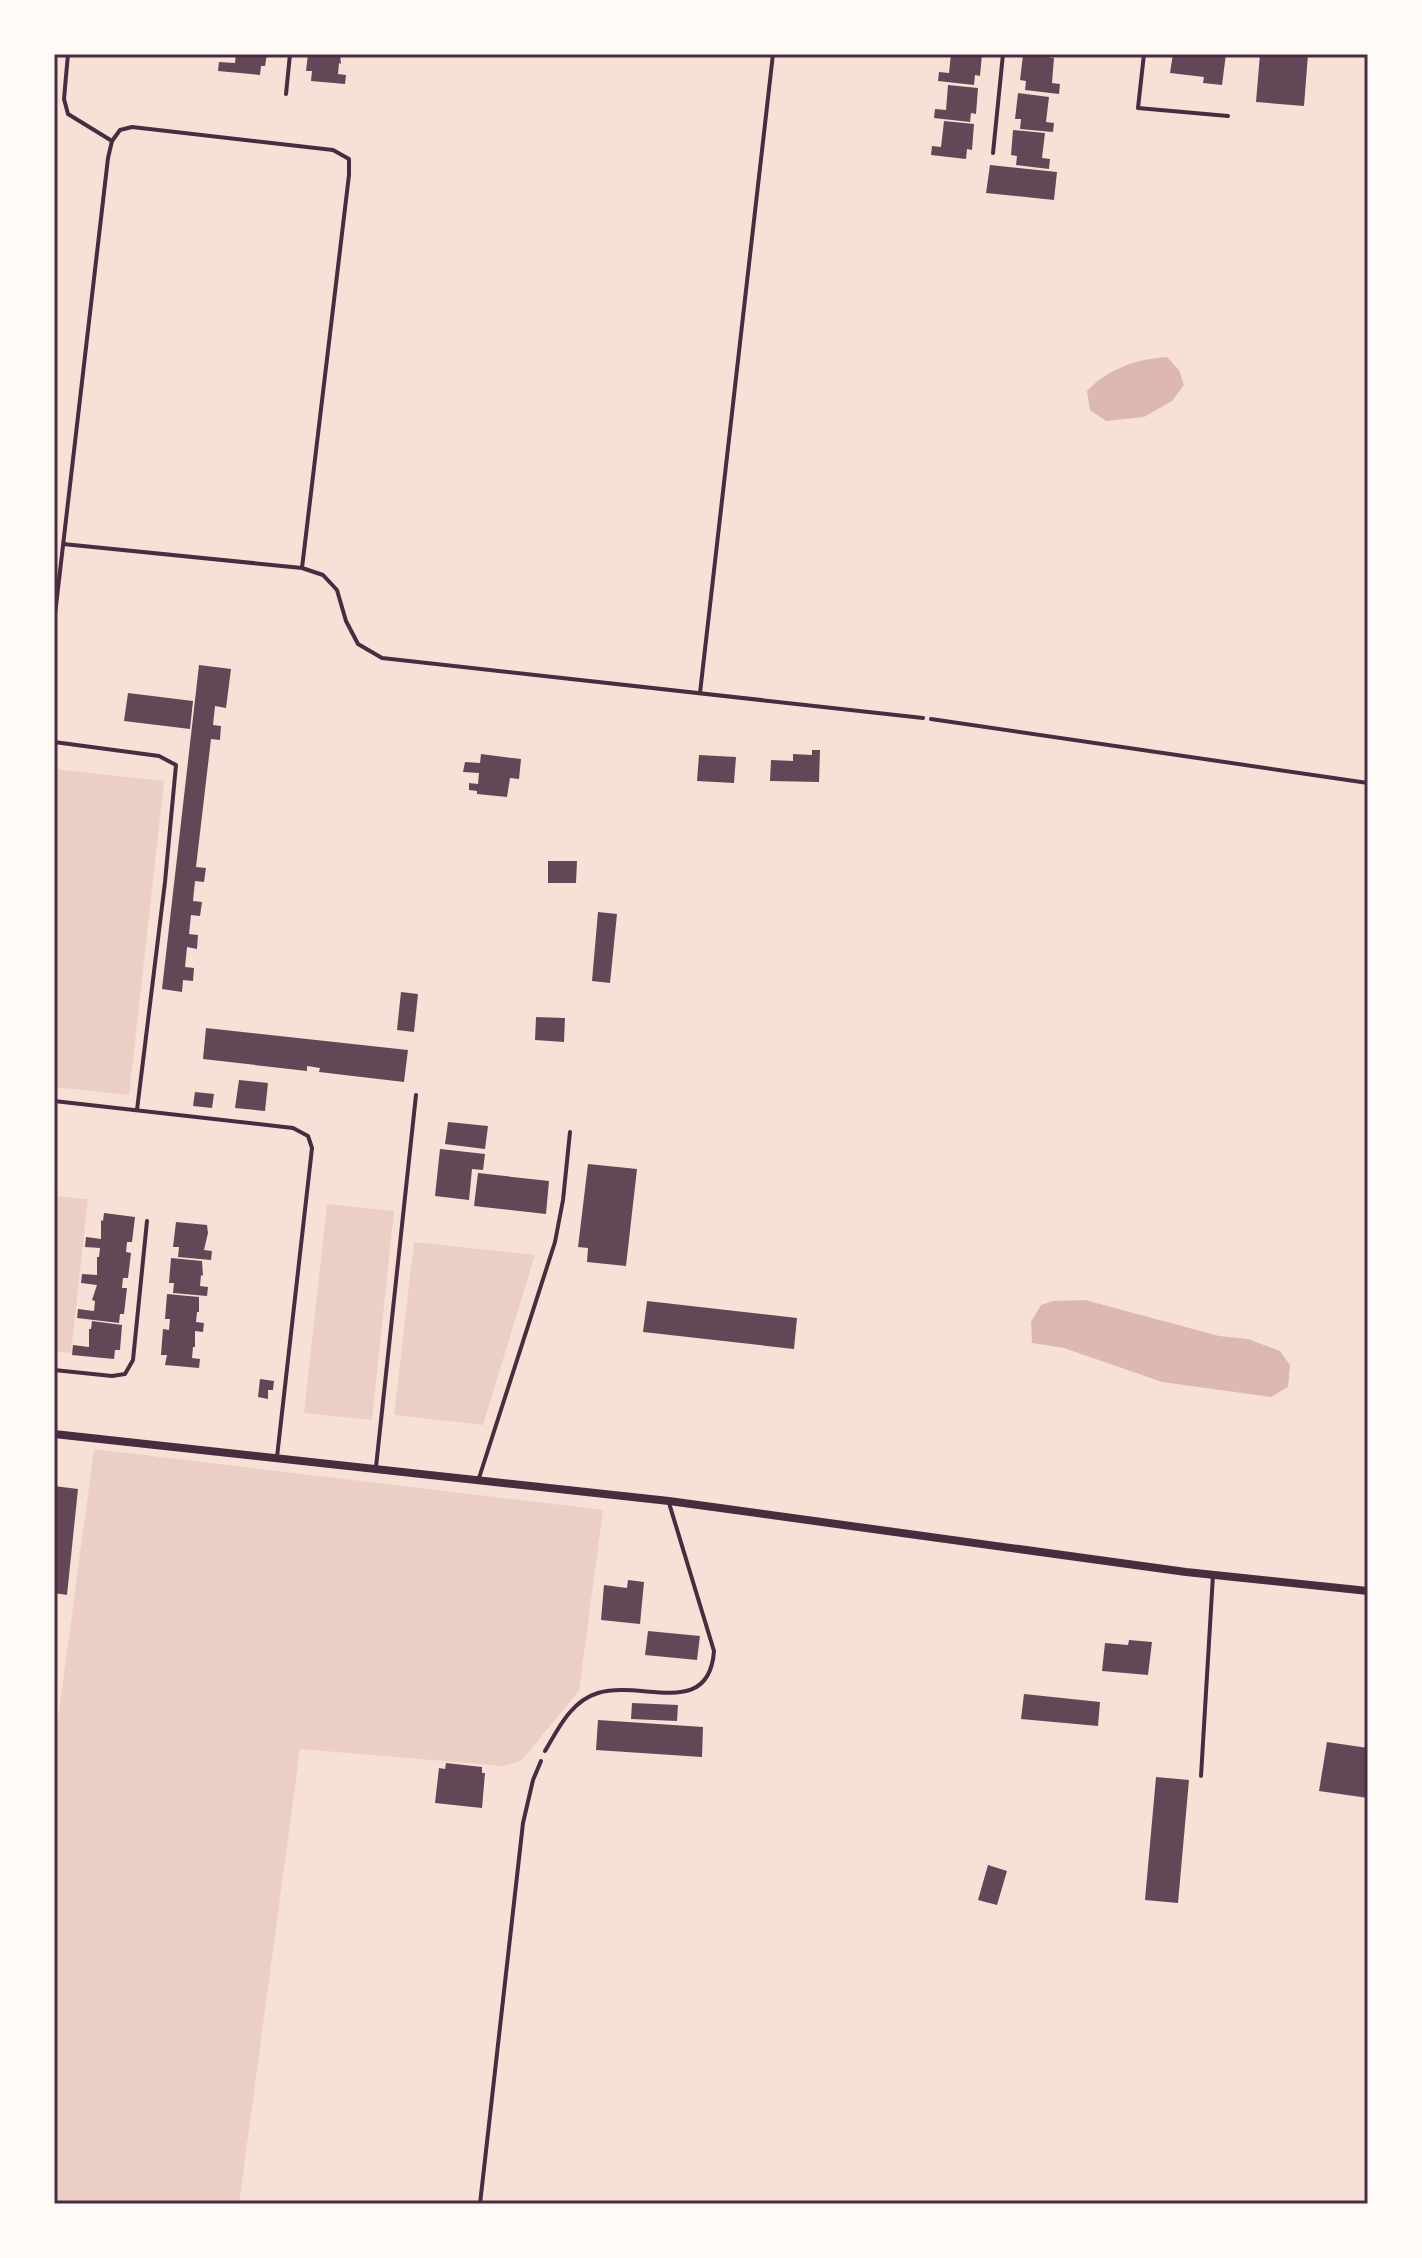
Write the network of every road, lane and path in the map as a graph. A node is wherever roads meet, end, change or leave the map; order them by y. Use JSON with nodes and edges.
{"nodes":[{"id":1,"x":68,"y":54,"type":"edge"},
{"id":2,"x":290,"y":54,"type":"edge"},
{"id":3,"x":773,"y":54,"type":"edge"},
{"id":4,"x":1003,"y":54,"type":"edge"},
{"id":5,"x":1144,"y":54,"type":"edge"},
{"id":6,"x":286,"y":94,"type":"dead end"},
{"id":7,"x":1228,"y":116,"type":"dead end"},
{"id":8,"x":112,"y":141,"type":"junction"},
{"id":9,"x":993,"y":153,"type":"dead end"},
{"id":10,"x":63,"y":544,"type":"junction"},
{"id":11,"x":302,"y":568,"type":"junction"},
{"id":12,"x":54,"y":623,"type":"edge"},
{"id":13,"x":700,"y":693,"type":"junction"},
{"id":14,"x":923,"y":718,"type":"joint"},
{"id":15,"x":54,"y":742,"type":"edge"},
{"id":16,"x":1368,"y":783,"type":"edge"},
{"id":17,"x":416,"y":1095,"type":"dead end"},
{"id":18,"x":54,"y":1101,"type":"edge"},
{"id":19,"x":137,"y":1110,"type":"junction"},
{"id":20,"x":570,"y":1132,"type":"dead end"},
{"id":21,"x":147,"y":1221,"type":"dead end"},
{"id":22,"x":54,"y":1370,"type":"edge"},
{"id":23,"x":54,"y":1434,"type":"edge"},
{"id":24,"x":277,"y":1458,"type":"junction"},
{"id":25,"x":375,"y":1469,"type":"junction"},
{"id":26,"x":478,"y":1480,"type":"junction"},
{"id":27,"x":669,"y":1501,"type":"junction"},
{"id":28,"x":1213,"y":1575,"type":"junction"},
{"id":29,"x":1368,"y":1591,"type":"edge"},
{"id":30,"x":545,"y":1751,"type":"joint"},
{"id":31,"x":1201,"y":1776,"type":"dead end"},
{"id":32,"x":480,"y":2204,"type":"edge"}],
"edges":[{"from":1,"to":8,"type":"lane"},
{"from":2,"to":6,"type":"lane"},
{"from":3,"to":13,"type":"lane"},
{"from":4,"to":9,"type":"lane"},
{"from":5,"to":7,"type":"lane"},
{"from":8,"to":10,"type":"lane"},
{"from":8,"to":11,"type":"lane"},
{"from":10,"to":11,"type":"lane"},
{"from":10,"to":12,"type":"lane"},
{"from":11,"to":13,"type":"lane"},
{"from":13,"to":14,"type":"lane"},
{"from":14,"to":16,"type":"path"},
{"from":15,"to":19,"type":"lane"},
{"from":17,"to":25,"type":"lane"},
{"from":18,"to":19,"type":"lane"},
{"from":19,"to":24,"type":"lane"},
{"from":20,"to":26,"type":"lane"},
{"from":21,"to":22,"type":"lane"},
{"from":23,"to":24,"type":"street"},
{"from":24,"to":25,"type":"street"},
{"from":25,"to":26,"type":"street"},
{"from":26,"to":27,"type":"street"},
{"from":27,"to":28,"type":"street"},
{"from":27,"to":30,"type":"lane"},
{"from":28,"to":29,"type":"street"},
{"from":28,"to":31,"type":"lane"},
{"from":30,"to":32,"type":"path"}]}
